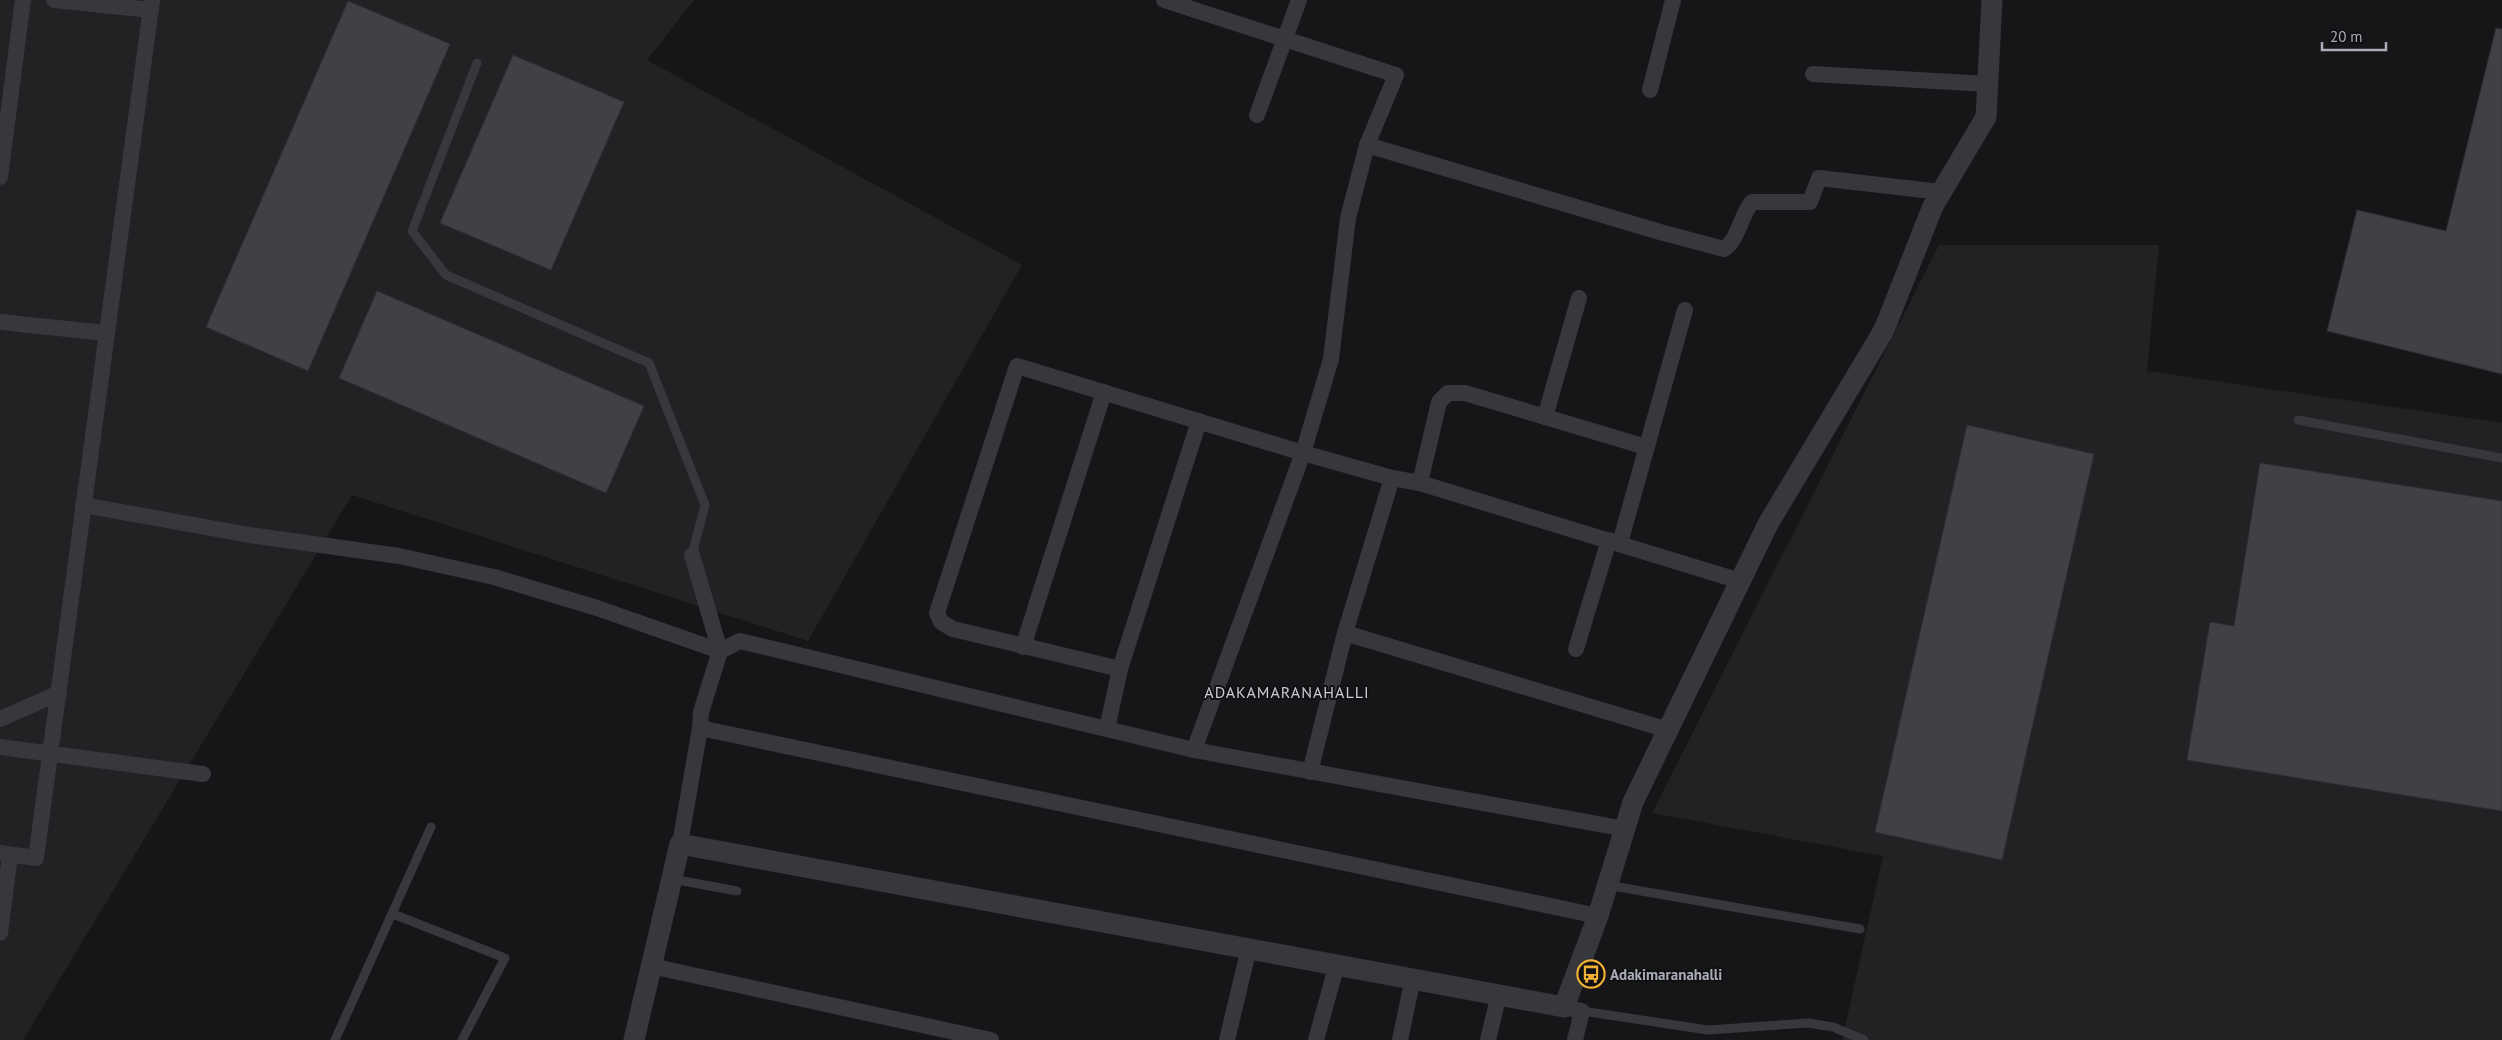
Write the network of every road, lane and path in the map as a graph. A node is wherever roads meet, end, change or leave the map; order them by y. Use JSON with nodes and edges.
{"nodes":[{"id":1,"x":23,"y":0,"type":"edge"},
{"id":2,"x":54,"y":0,"type":"edge"},
{"id":3,"x":1164,"y":0,"type":"edge"},
{"id":4,"x":1298,"y":0,"type":"edge"},
{"id":5,"x":1673,"y":0,"type":"edge"},
{"id":6,"x":1992,"y":0,"type":"edge"},
{"id":7,"x":151,"y":5,"type":"edge"},
{"id":8,"x":1283,"y":40,"type":"junction"},
{"id":9,"x":477,"y":63,"type":"dead end"},
{"id":10,"x":1813,"y":74,"type":"dead end"},
{"id":11,"x":1988,"y":84,"type":"junction"},
{"id":12,"x":1650,"y":90,"type":"dead end"},
{"id":13,"x":1257,"y":115,"type":"dead end"},
{"id":14,"x":1367,"y":145,"type":"junction"},
{"id":15,"x":0,"y":177,"type":"edge"},
{"id":16,"x":1941,"y":192,"type":"junction"},
{"id":17,"x":1579,"y":298,"type":"dead end"},
{"id":18,"x":1685,"y":310,"type":"dead end"},
{"id":19,"x":0,"y":322,"type":"edge"},
{"id":20,"x":106,"y":334,"type":"junction"},
{"id":21,"x":1104,"y":392,"type":"junction"},
{"id":22,"x":1545,"y":417,"type":"junction"},
{"id":23,"x":2298,"y":420,"type":"dead end"},
{"id":24,"x":1199,"y":421,"type":"junction"},
{"id":25,"x":1646,"y":447,"type":"junction"},
{"id":26,"x":1303,"y":453,"type":"junction"},
{"id":27,"x":2502,"y":458,"type":"edge"},
{"id":28,"x":1392,"y":478,"type":"junction"},
{"id":29,"x":1420,"y":483,"type":"junction"},
{"id":30,"x":82,"y":505,"type":"junction"},
{"id":31,"x":1614,"y":541,"type":"junction"},
{"id":32,"x":692,"y":555,"type":"joint"},
{"id":33,"x":1740,"y":581,"type":"junction"},
{"id":34,"x":1345,"y":633,"type":"junction"},
{"id":35,"x":1023,"y":647,"type":"junction"},
{"id":36,"x":1576,"y":649,"type":"dead end"},
{"id":37,"x":720,"y":652,"type":"junction"},
{"id":38,"x":1120,"y":669,"type":"junction"},
{"id":39,"x":59,"y":693,"type":"junction"},
{"id":40,"x":0,"y":719,"type":"edge"},
{"id":41,"x":700,"y":728,"type":"junction"},
{"id":42,"x":1107,"y":729,"type":"junction"},
{"id":43,"x":1668,"y":730,"type":"junction"},
{"id":44,"x":0,"y":747,"type":"edge"},
{"id":45,"x":1194,"y":750,"type":"junction"},
{"id":46,"x":51,"y":754,"type":"junction"},
{"id":47,"x":1310,"y":772,"type":"junction"},
{"id":48,"x":204,"y":774,"type":"dead end"},
{"id":49,"x":431,"y":826,"type":"dead end"},
{"id":50,"x":1625,"y":829,"type":"junction"},
{"id":51,"x":680,"y":844,"type":"junction"},
{"id":52,"x":5,"y":854,"type":"edge"},
{"id":53,"x":671,"y":879,"type":"junction"},
{"id":54,"x":1607,"y":885,"type":"junction"},
{"id":55,"x":736,"y":891,"type":"dead end"},
{"id":56,"x":393,"y":914,"type":"junction"},
{"id":57,"x":1598,"y":916,"type":"junction"},
{"id":58,"x":1860,"y":929,"type":"dead end"},
{"id":59,"x":0,"y":932,"type":"edge"},
{"id":60,"x":1249,"y":948,"type":"junction"},
{"id":61,"x":1337,"y":964,"type":"junction"},
{"id":62,"x":651,"y":966,"type":"junction"},
{"id":63,"x":1414,"y":978,"type":"junction"},
{"id":64,"x":1499,"y":994,"type":"junction"},
{"id":65,"x":1573,"y":1009,"type":"junction"},
{"id":66,"x":335,"y":1040,"type":"edge"},
{"id":67,"x":462,"y":1040,"type":"edge"},
{"id":68,"x":634,"y":1040,"type":"edge"},
{"id":69,"x":991,"y":1040,"type":"edge"},
{"id":70,"x":1226,"y":1040,"type":"edge"},
{"id":71,"x":1316,"y":1040,"type":"edge"},
{"id":72,"x":1400,"y":1040,"type":"edge"},
{"id":73,"x":1488,"y":1040,"type":"edge"},
{"id":74,"x":1575,"y":1040,"type":"edge"},
{"id":75,"x":1864,"y":1040,"type":"edge"}],
"edges":[{"from":1,"to":15,"type":"street"},
{"from":2,"to":7,"type":"street"},
{"from":3,"to":8,"type":"street"},
{"from":4,"to":8,"type":"street"},
{"from":5,"to":12,"type":"street"},
{"from":6,"to":11,"type":"street"},
{"from":7,"to":20,"type":"street"},
{"from":8,"to":13,"type":"street"},
{"from":8,"to":14,"type":"street"},
{"from":9,"to":32,"type":"lane"},
{"from":10,"to":11,"type":"street"},
{"from":11,"to":16,"type":"street"},
{"from":14,"to":16,"type":"street"},
{"from":14,"to":26,"type":"street"},
{"from":16,"to":33,"type":"street"},
{"from":17,"to":22,"type":"street"},
{"from":18,"to":25,"type":"street"},
{"from":19,"to":20,"type":"street"},
{"from":20,"to":30,"type":"street"},
{"from":21,"to":24,"type":"street"},
{"from":21,"to":35,"type":"street"},
{"from":21,"to":35,"type":"street"},
{"from":22,"to":25,"type":"street"},
{"from":22,"to":29,"type":"street"},
{"from":23,"to":27,"type":"lane"},
{"from":24,"to":26,"type":"street"},
{"from":24,"to":38,"type":"street"},
{"from":25,"to":31,"type":"street"},
{"from":26,"to":28,"type":"street"},
{"from":26,"to":45,"type":"street"},
{"from":28,"to":29,"type":"street"},
{"from":28,"to":34,"type":"street"},
{"from":29,"to":31,"type":"street"},
{"from":30,"to":37,"type":"street"},
{"from":30,"to":39,"type":"street"},
{"from":31,"to":33,"type":"street"},
{"from":31,"to":36,"type":"street"},
{"from":32,"to":37,"type":"street"},
{"from":33,"to":43,"type":"street"},
{"from":34,"to":43,"type":"street"},
{"from":34,"to":47,"type":"street"},
{"from":35,"to":38,"type":"street"},
{"from":37,"to":41,"type":"street"},
{"from":37,"to":42,"type":"street"},
{"from":38,"to":42,"type":"street"},
{"from":39,"to":40,"type":"street"},
{"from":39,"to":46,"type":"street"},
{"from":41,"to":51,"type":"street"},
{"from":41,"to":57,"type":"street"},
{"from":42,"to":45,"type":"street"},
{"from":43,"to":50,"type":"street"},
{"from":44,"to":46,"type":"street"},
{"from":45,"to":47,"type":"street"},
{"from":46,"to":48,"type":"street"},
{"from":46,"to":52,"type":"street"},
{"from":47,"to":50,"type":"street"},
{"from":49,"to":56,"type":"lane"},
{"from":50,"to":54,"type":"street"},
{"from":51,"to":53,"type":"street"},
{"from":51,"to":60,"type":"street"},
{"from":52,"to":59,"type":"street"},
{"from":53,"to":55,"type":"lane"},
{"from":53,"to":62,"type":"street"},
{"from":54,"to":57,"type":"street"},
{"from":54,"to":58,"type":"lane"},
{"from":56,"to":66,"type":"lane"},
{"from":56,"to":67,"type":"lane"},
{"from":57,"to":65,"type":"street"},
{"from":60,"to":61,"type":"street"},
{"from":60,"to":70,"type":"street"},
{"from":61,"to":63,"type":"street"},
{"from":61,"to":71,"type":"street"},
{"from":62,"to":68,"type":"street"},
{"from":62,"to":69,"type":"street"},
{"from":63,"to":64,"type":"street"},
{"from":63,"to":72,"type":"street"},
{"from":64,"to":65,"type":"street"},
{"from":64,"to":73,"type":"street"},
{"from":65,"to":74,"type":"street"},
{"from":65,"to":75,"type":"lane"}]}
